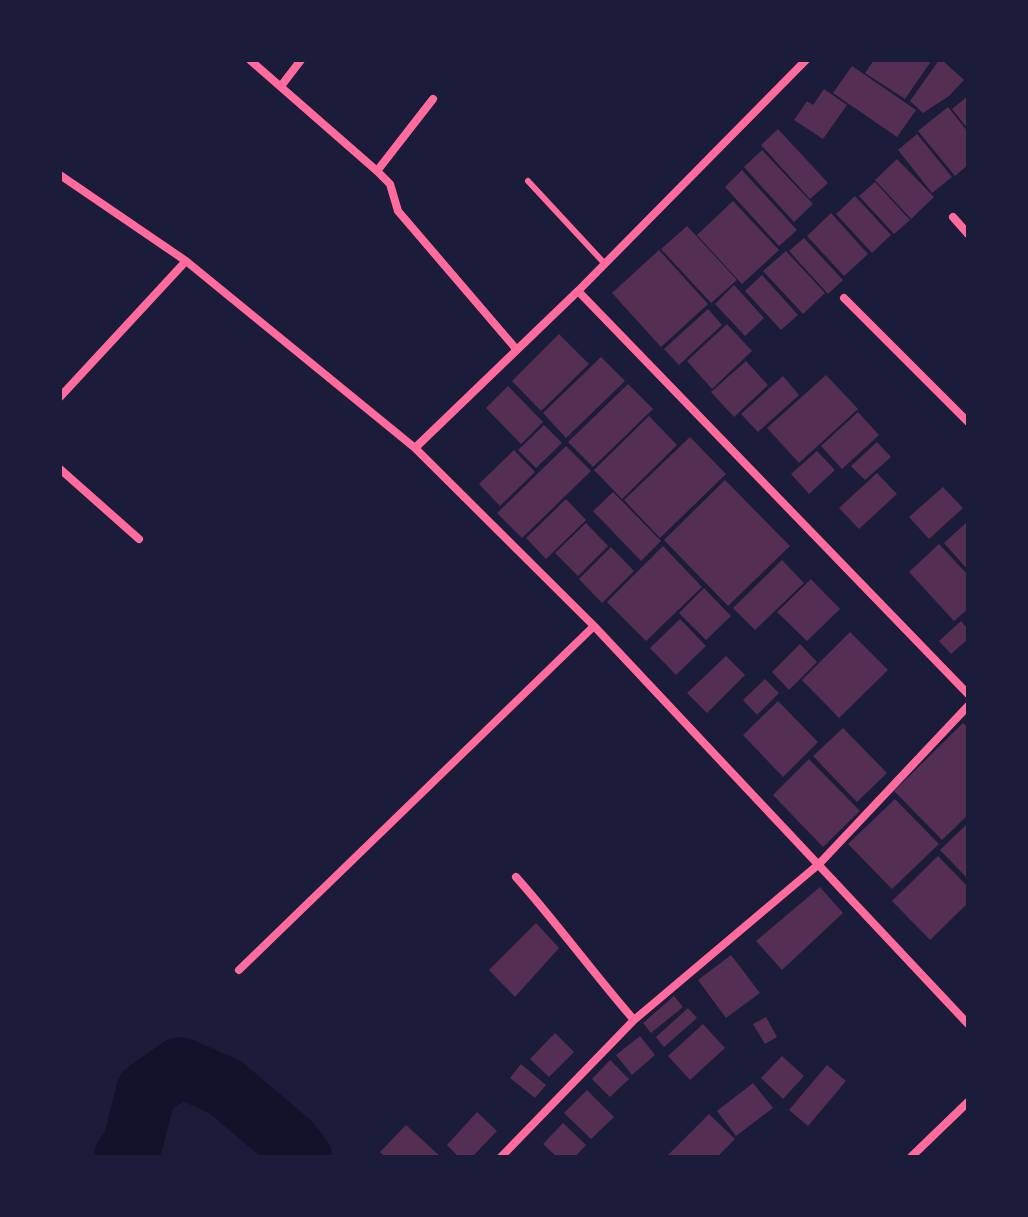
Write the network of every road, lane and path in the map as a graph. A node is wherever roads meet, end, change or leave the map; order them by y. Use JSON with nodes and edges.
{"nodes":[{"id":1,"x":250,"y":60,"type":"edge"},
{"id":2,"x":301,"y":60,"type":"edge"},
{"id":3,"x":806,"y":60,"type":"edge"},
{"id":4,"x":281,"y":86,"type":"junction"},
{"id":5,"x":433,"y":99,"type":"dead end"},
{"id":6,"x":377,"y":171,"type":"junction"},
{"id":7,"x":60,"y":175,"type":"edge"},
{"id":8,"x":528,"y":181,"type":"dead end"},
{"id":9,"x":953,"y":217,"type":"dead end"},
{"id":10,"x":968,"y":234,"type":"edge"},
{"id":11,"x":186,"y":261,"type":"junction"},
{"id":12,"x":605,"y":264,"type":"junction"},
{"id":13,"x":578,"y":291,"type":"junction"},
{"id":14,"x":844,"y":298,"type":"dead end"},
{"id":15,"x":517,"y":350,"type":"junction"},
{"id":16,"x":60,"y":397,"type":"edge"},
{"id":17,"x":968,"y":422,"type":"edge"},
{"id":18,"x":415,"y":448,"type":"junction"},
{"id":19,"x":60,"y":469,"type":"edge"},
{"id":20,"x":139,"y":539,"type":"dead end"},
{"id":21,"x":594,"y":626,"type":"junction"},
{"id":22,"x":968,"y":694,"type":"edge"},
{"id":23,"x":968,"y":706,"type":"edge"},
{"id":24,"x":819,"y":864,"type":"junction"},
{"id":25,"x":516,"y":877,"type":"dead end"},
{"id":26,"x":239,"y":970,"type":"dead end"},
{"id":27,"x":634,"y":1020,"type":"junction"},
{"id":28,"x":968,"y":1024,"type":"edge"},
{"id":29,"x":968,"y":1102,"type":"edge"},
{"id":30,"x":501,"y":1157,"type":"edge"},
{"id":31,"x":911,"y":1157,"type":"edge"}],
"edges":[{"from":1,"to":4,"type":"street"},
{"from":2,"to":4,"type":"street"},
{"from":3,"to":12,"type":"street"},
{"from":4,"to":6,"type":"street"},
{"from":5,"to":6,"type":"street"},
{"from":6,"to":15,"type":"street"},
{"from":7,"to":11,"type":"street"},
{"from":8,"to":12,"type":"lane"},
{"from":9,"to":10,"type":"street"},
{"from":11,"to":16,"type":"street"},
{"from":11,"to":18,"type":"street"},
{"from":12,"to":13,"type":"street"},
{"from":13,"to":15,"type":"street"},
{"from":13,"to":22,"type":"street"},
{"from":14,"to":17,"type":"street"},
{"from":15,"to":18,"type":"street"},
{"from":18,"to":21,"type":"street"},
{"from":19,"to":20,"type":"street"},
{"from":21,"to":24,"type":"street"},
{"from":21,"to":26,"type":"street"},
{"from":23,"to":24,"type":"street"},
{"from":24,"to":27,"type":"street"},
{"from":24,"to":28,"type":"street"},
{"from":25,"to":27,"type":"street"},
{"from":27,"to":30,"type":"street"},
{"from":29,"to":31,"type":"street"}]}
